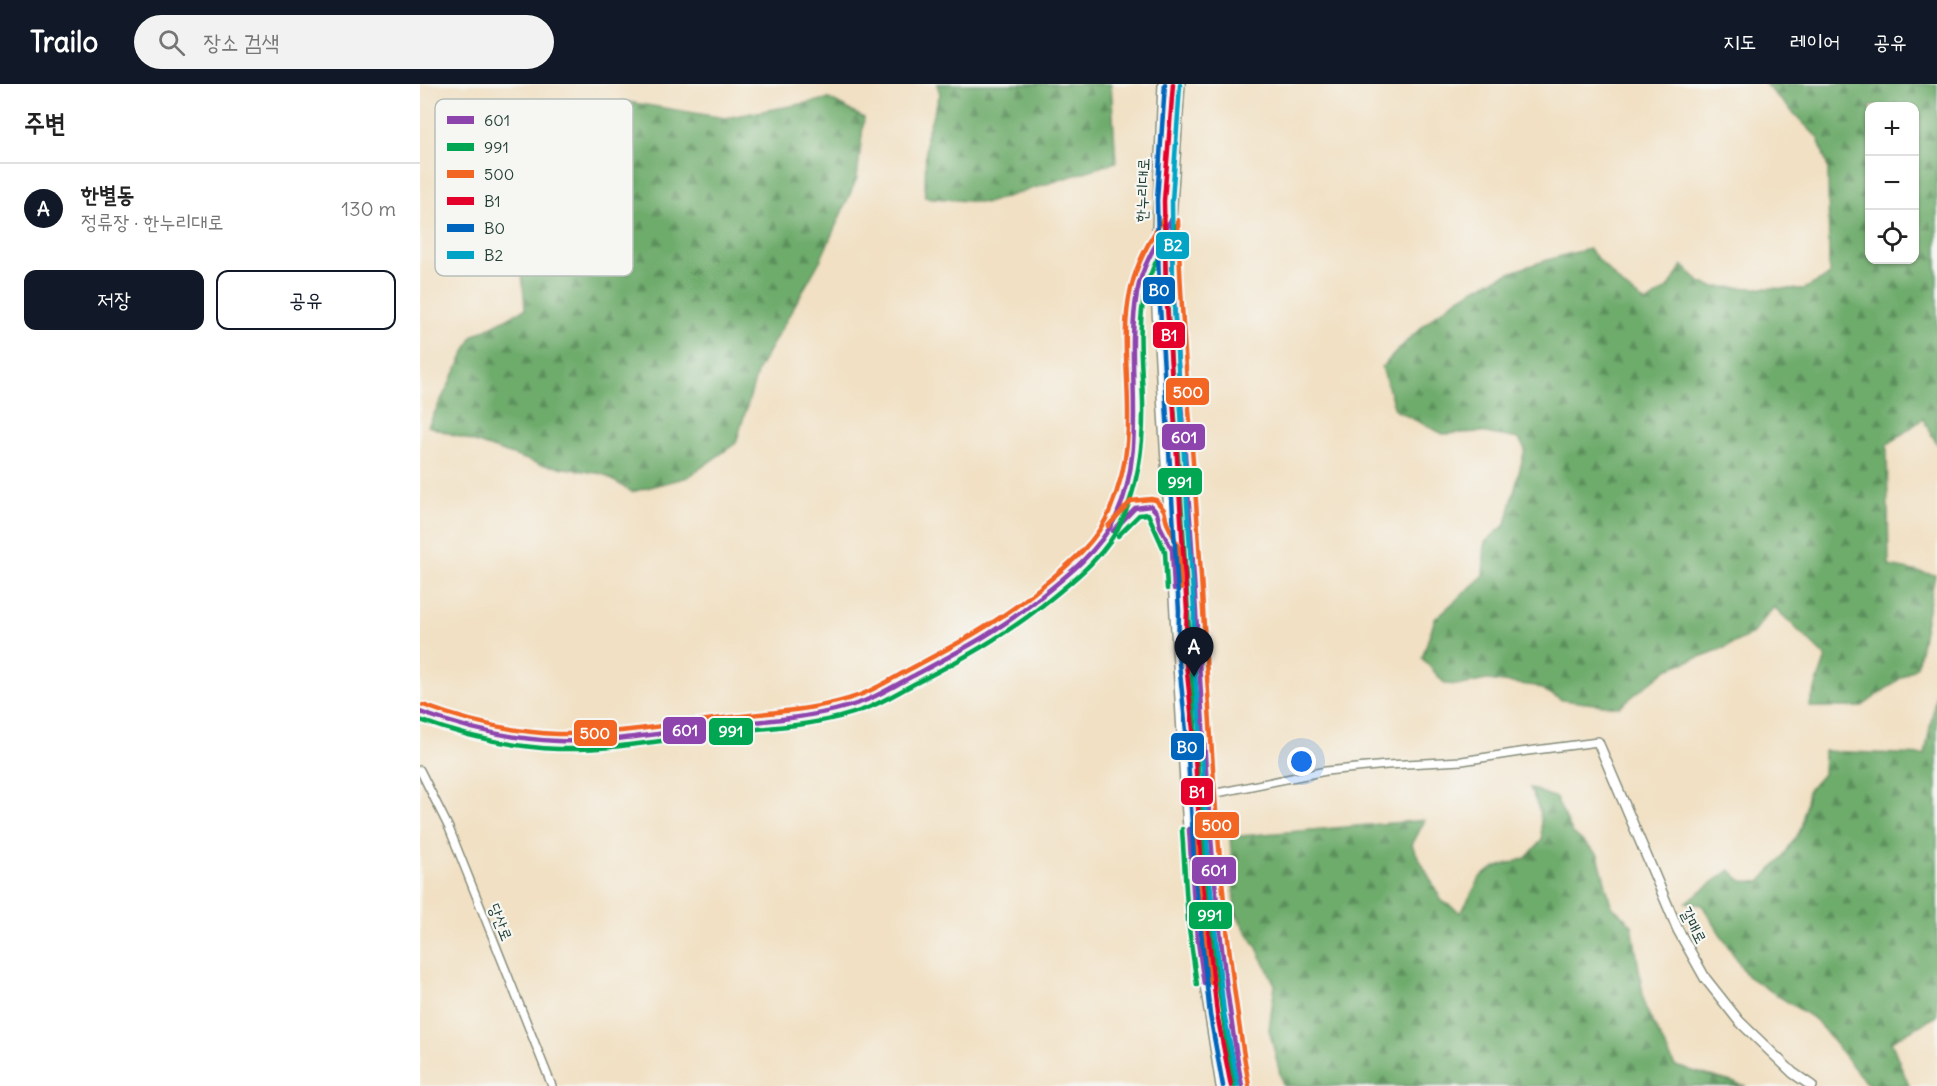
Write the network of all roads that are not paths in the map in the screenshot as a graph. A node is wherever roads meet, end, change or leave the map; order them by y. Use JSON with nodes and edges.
{"nodes":[{"id":1,"x":1163,"y":84,"type":"edge"},
{"id":2,"x":1180,"y":84,"type":"edge"},
{"id":3,"x":1171,"y":220,"type":"junction"},
{"id":4,"x":1156,"y":239,"type":"junction"},
{"id":5,"x":1100,"y":543,"type":"junction"},
{"id":6,"x":1172,"y":550,"type":"junction"},
{"id":7,"x":422,"y":714,"type":"edge"},
{"id":8,"x":1598,"y":742,"type":"joint"},
{"id":9,"x":420,"y":770,"type":"edge"},
{"id":10,"x":1207,"y":795,"type":"junction"},
{"id":11,"x":552,"y":1086,"type":"edge"},
{"id":12,"x":1221,"y":1086,"type":"edge"},
{"id":13,"x":1242,"y":1086,"type":"edge"},
{"id":14,"x":1812,"y":1086,"type":"edge"}],
"edges":[{"from":1,"to":4,"type":"street","name":"한누리대로"},
{"from":2,"to":3,"type":"street","name":"한누리대로"},
{"from":3,"to":4,"type":"street"},
{"from":3,"to":10,"type":"street","name":"한누리대로"},
{"from":4,"to":5,"type":"street"},
{"from":4,"to":6,"type":"street","name":"한누리대로"},
{"from":5,"to":6,"type":"street"},
{"from":5,"to":7,"type":"street"},
{"from":6,"to":12,"type":"street","name":"한누리대로"},
{"from":8,"to":10,"type":"street"},
{"from":8,"to":14,"type":"street","name":"갈매로"},
{"from":9,"to":11,"type":"street","name":"당산로"},
{"from":10,"to":13,"type":"street","name":"한누리대로"}]}
